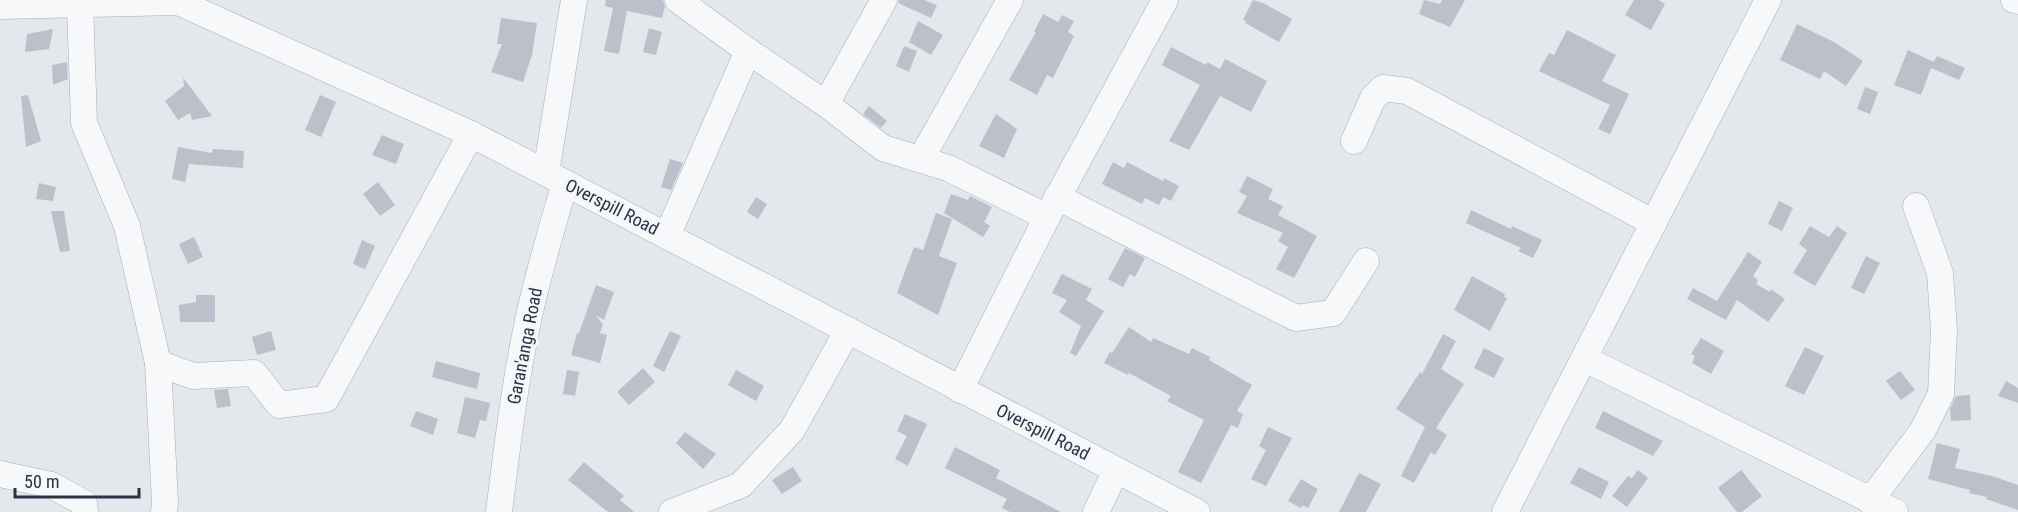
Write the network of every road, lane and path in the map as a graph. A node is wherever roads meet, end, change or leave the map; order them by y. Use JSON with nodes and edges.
{"nodes":[{"id":1,"x":574,"y":0,"type":"edge"},
{"id":2,"x":678,"y":0,"type":"edge"},
{"id":3,"x":884,"y":0,"type":"edge"},
{"id":4,"x":1010,"y":0,"type":"edge"},
{"id":5,"x":1165,"y":0,"type":"edge"},
{"id":6,"x":1768,"y":0,"type":"edge"},
{"id":7,"x":179,"y":1,"type":"edge"},
{"id":8,"x":80,"y":4,"type":"junction"},
{"id":9,"x":0,"y":6,"type":"edge"},
{"id":10,"x":748,"y":51,"type":"junction"},
{"id":11,"x":826,"y":104,"type":"junction"},
{"id":12,"x":471,"y":134,"type":"junction"},
{"id":13,"x":1354,"y":141,"type":"dead end"},
{"id":14,"x":921,"y":159,"type":"junction"},
{"id":15,"x":555,"y":178,"type":"junction"},
{"id":16,"x":1916,"y":206,"type":"dead end"},
{"id":17,"x":1052,"y":207,"type":"junction"},
{"id":18,"x":1654,"y":223,"type":"junction"},
{"id":19,"x":667,"y":236,"type":"junction"},
{"id":20,"x":1366,"y":261,"type":"dead end"},
{"id":21,"x":848,"y":330,"type":"junction"},
{"id":22,"x":1585,"y":359,"type":"junction"},
{"id":23,"x":158,"y":363,"type":"junction"},
{"id":24,"x":960,"y":390,"type":"junction"},
{"id":25,"x":1116,"y":470,"type":"junction"},
{"id":26,"x":0,"y":474,"type":"edge"},
{"id":27,"x":1870,"y":501,"type":"junction"},
{"id":28,"x":85,"y":512,"type":"edge"},
{"id":29,"x":164,"y":512,"type":"edge"},
{"id":30,"x":499,"y":512,"type":"edge"},
{"id":31,"x":672,"y":512,"type":"edge"},
{"id":32,"x":1096,"y":512,"type":"edge"},
{"id":33,"x":1197,"y":512,"type":"edge"},
{"id":34,"x":1505,"y":512,"type":"edge"},
{"id":35,"x":1895,"y":512,"type":"edge"}],
"edges":[{"from":1,"to":15,"type":"street","name":"Garan'anga Road"},
{"from":2,"to":10,"type":"street"},
{"from":3,"to":11,"type":"street"},
{"from":4,"to":14,"type":"street"},
{"from":5,"to":17,"type":"street"},
{"from":6,"to":18,"type":"street"},
{"from":7,"to":8,"type":"street","name":"Overspill Road"},
{"from":7,"to":12,"type":"street","name":"Overspill Road"},
{"from":8,"to":9,"type":"street","name":"Overspill Road"},
{"from":8,"to":23,"type":"street"},
{"from":10,"to":11,"type":"street"},
{"from":10,"to":19,"type":"street"},
{"from":11,"to":14,"type":"street"},
{"from":12,"to":15,"type":"street","name":"Overspill Road"},
{"from":12,"to":23,"type":"street"},
{"from":13,"to":18,"type":"street"},
{"from":14,"to":17,"type":"street"},
{"from":15,"to":19,"type":"street","name":"Overspill Road"},
{"from":15,"to":30,"type":"street","name":"Garan'anga Road"},
{"from":16,"to":27,"type":"street"},
{"from":17,"to":20,"type":"street"},
{"from":17,"to":24,"type":"street"},
{"from":18,"to":22,"type":"street"},
{"from":19,"to":21,"type":"street","name":"Overspill Road"},
{"from":21,"to":24,"type":"street","name":"Overspill Road"},
{"from":21,"to":31,"type":"street"},
{"from":22,"to":27,"type":"street"},
{"from":22,"to":34,"type":"street"},
{"from":23,"to":29,"type":"street"},
{"from":24,"to":25,"type":"street","name":"Overspill Road"},
{"from":25,"to":32,"type":"street"},
{"from":25,"to":33,"type":"street","name":"Overspill Road"},
{"from":26,"to":28,"type":"street"},
{"from":27,"to":35,"type":"street"}]}
